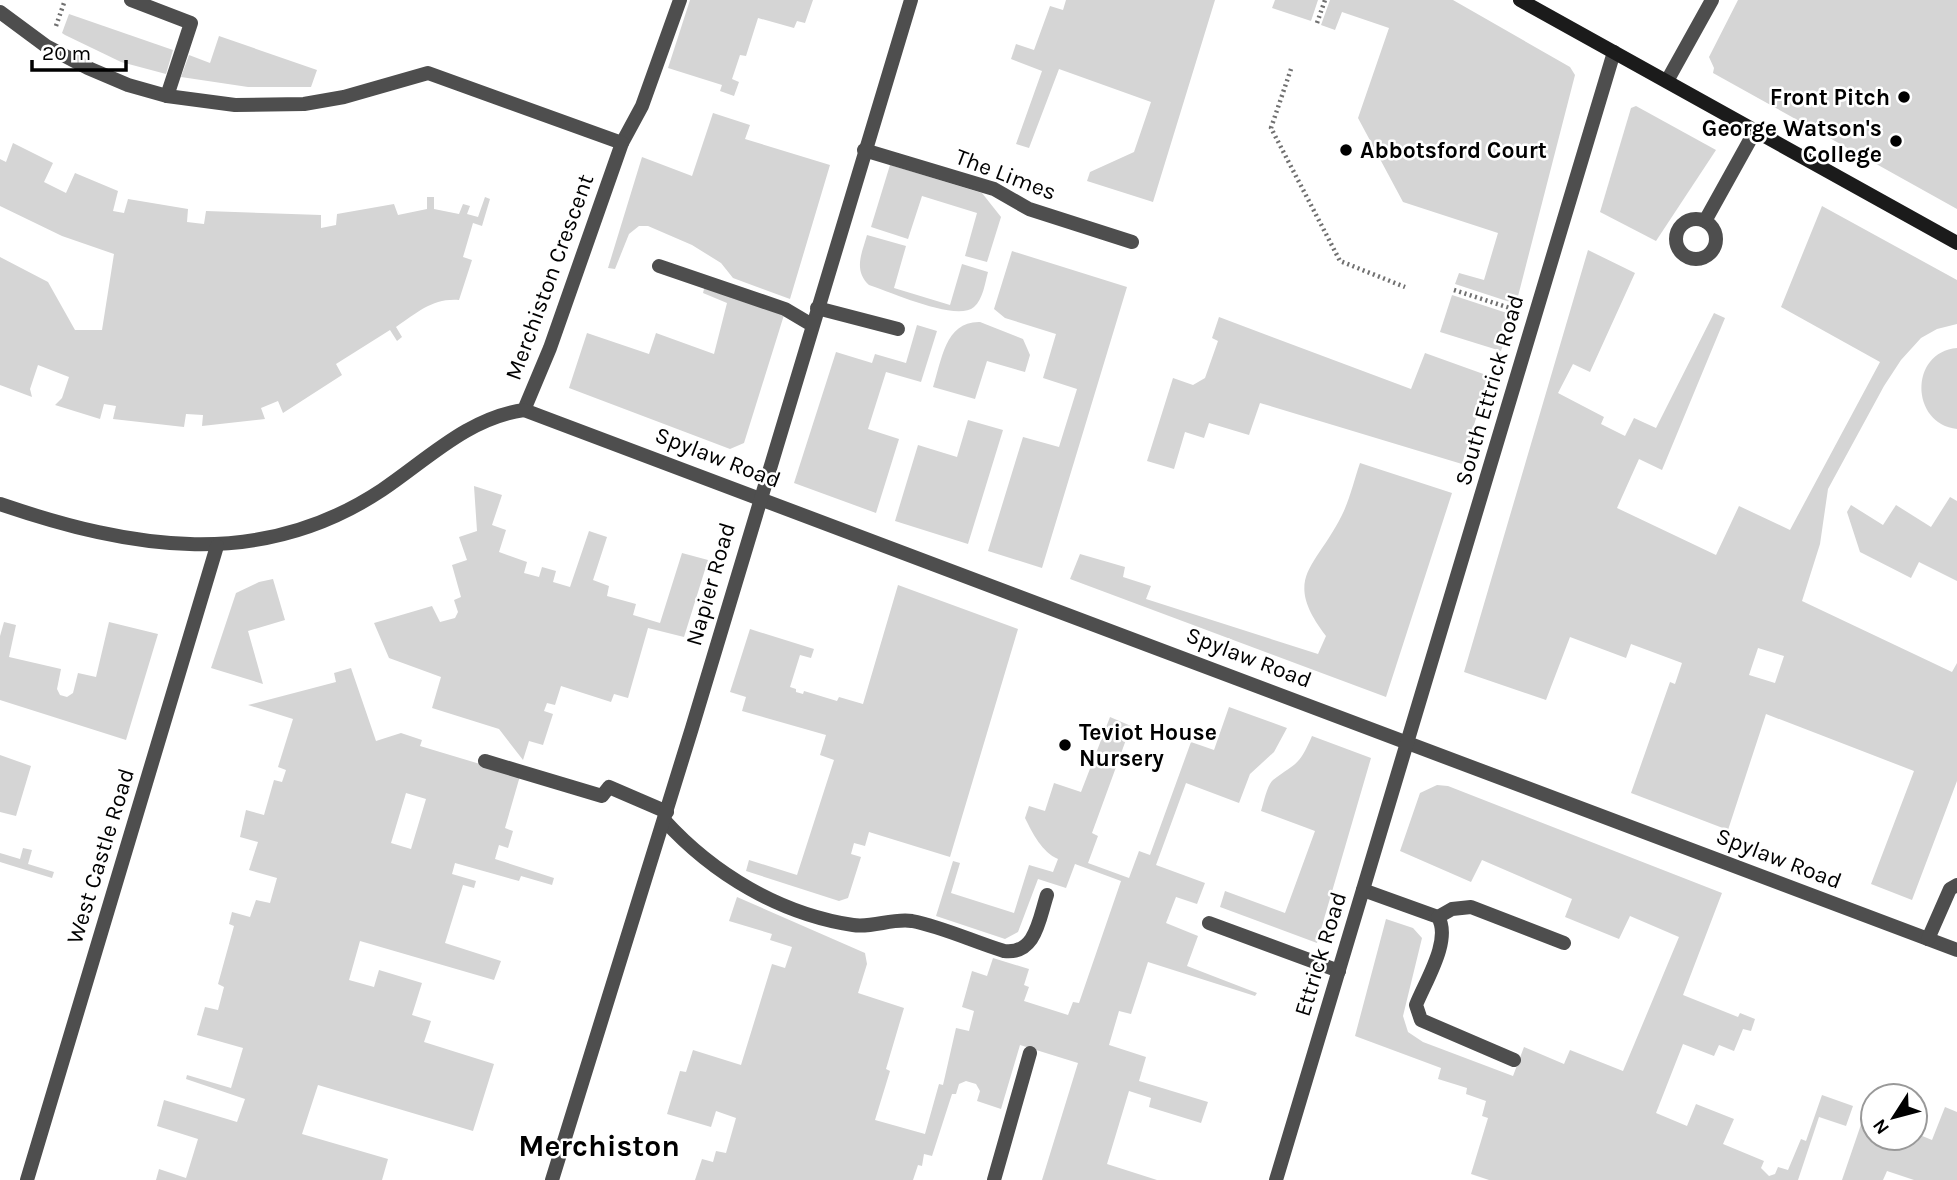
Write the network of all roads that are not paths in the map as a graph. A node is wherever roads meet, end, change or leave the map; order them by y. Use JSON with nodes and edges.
{"nodes":[{"id":1,"x":131,"y":0,"type":"edge"},
{"id":2,"x":680,"y":0,"type":"edge"},
{"id":3,"x":911,"y":0,"type":"edge"},
{"id":4,"x":1520,"y":0,"type":"edge"},
{"id":5,"x":1712,"y":0,"type":"edge"},
{"id":6,"x":0,"y":12,"type":"edge"},
{"id":7,"x":1614,"y":52,"type":"junction"},
{"id":8,"x":1667,"y":81,"type":"junction"},
{"id":9,"x":167,"y":96,"type":"junction"},
{"id":10,"x":1755,"y":131,"type":"junction"},
{"id":11,"x":622,"y":143,"type":"junction"},
{"id":12,"x":864,"y":150,"type":"junction"},
{"id":13,"x":1705,"y":221,"type":"dead end"},
{"id":14,"x":1132,"y":242,"type":"dead end"},
{"id":15,"x":1957,"y":243,"type":"edge"},
{"id":16,"x":659,"y":266,"type":"dead end"},
{"id":17,"x":817,"y":308,"type":"junction"},
{"id":18,"x":812,"y":325,"type":"junction"},
{"id":19,"x":898,"y":330,"type":"dead end"},
{"id":20,"x":524,"y":410,"type":"junction"},
{"id":21,"x":759,"y":498,"type":"junction"},
{"id":22,"x":0,"y":504,"type":"edge"},
{"id":23,"x":217,"y":546,"type":"junction"},
{"id":24,"x":1408,"y":741,"type":"junction"},
{"id":25,"x":485,"y":761,"type":"dead end"},
{"id":26,"x":665,"y":816,"type":"junction"},
{"id":27,"x":1957,"y":885,"type":"edge"},
{"id":28,"x":1363,"y":890,"type":"junction"},
{"id":29,"x":1047,"y":895,"type":"dead end"},
{"id":30,"x":1438,"y":917,"type":"junction"},
{"id":31,"x":1209,"y":923,"type":"dead end"},
{"id":32,"x":1928,"y":939,"type":"junction"},
{"id":33,"x":1564,"y":943,"type":"dead end"},
{"id":34,"x":1957,"y":950,"type":"edge"},
{"id":35,"x":1339,"y":971,"type":"junction"},
{"id":36,"x":1030,"y":1053,"type":"dead end"},
{"id":37,"x":1514,"y":1060,"type":"dead end"},
{"id":38,"x":27,"y":1180,"type":"edge"},
{"id":39,"x":552,"y":1180,"type":"edge"},
{"id":40,"x":994,"y":1180,"type":"edge"},
{"id":41,"x":1276,"y":1180,"type":"edge"}],
"edges":[{"from":1,"to":9,"type":"street"},
{"from":2,"to":11,"type":"street","name":"Merchiston Crescent"},
{"from":3,"to":12,"type":"street","name":"Napier Road"},
{"from":4,"to":7,"type":"street"},
{"from":5,"to":8,"type":"street"},
{"from":6,"to":9,"type":"street"},
{"from":7,"to":8,"type":"street"},
{"from":7,"to":24,"type":"street","name":"South Ettrick Road"},
{"from":8,"to":10,"type":"street"},
{"from":9,"to":11,"type":"street"},
{"from":10,"to":13,"type":"street"},
{"from":10,"to":15,"type":"street"},
{"from":11,"to":20,"type":"street","name":"Merchiston Crescent"},
{"from":12,"to":14,"type":"street","name":"The Limes"},
{"from":12,"to":17,"type":"street","name":"Napier Road"},
{"from":16,"to":18,"type":"street"},
{"from":17,"to":18,"type":"street","name":"Napier Road"},
{"from":17,"to":19,"type":"street"},
{"from":18,"to":21,"type":"street","name":"Napier Road"},
{"from":20,"to":21,"type":"street","name":"Spylaw Road"},
{"from":20,"to":23,"type":"street","name":"Merchiston Crescent"},
{"from":21,"to":24,"type":"street","name":"Spylaw Road"},
{"from":21,"to":26,"type":"street","name":"Napier Road"},
{"from":22,"to":23,"type":"street","name":"Merchiston Crescent"},
{"from":23,"to":38,"type":"street","name":"West Castle Road"},
{"from":24,"to":28,"type":"street","name":"Ettrick Road"},
{"from":24,"to":32,"type":"street","name":"Spylaw Road"},
{"from":25,"to":26,"type":"street"},
{"from":26,"to":29,"type":"street"},
{"from":26,"to":39,"type":"street","name":"Napier Road"},
{"from":27,"to":32,"type":"street"},
{"from":28,"to":30,"type":"street"},
{"from":28,"to":35,"type":"street","name":"Ettrick Road"},
{"from":30,"to":33,"type":"street"},
{"from":30,"to":37,"type":"street"},
{"from":31,"to":35,"type":"street"},
{"from":32,"to":34,"type":"street","name":"Spylaw Road"},
{"from":35,"to":41,"type":"street","name":"Ettrick Road"},
{"from":36,"to":40,"type":"street"}]}
